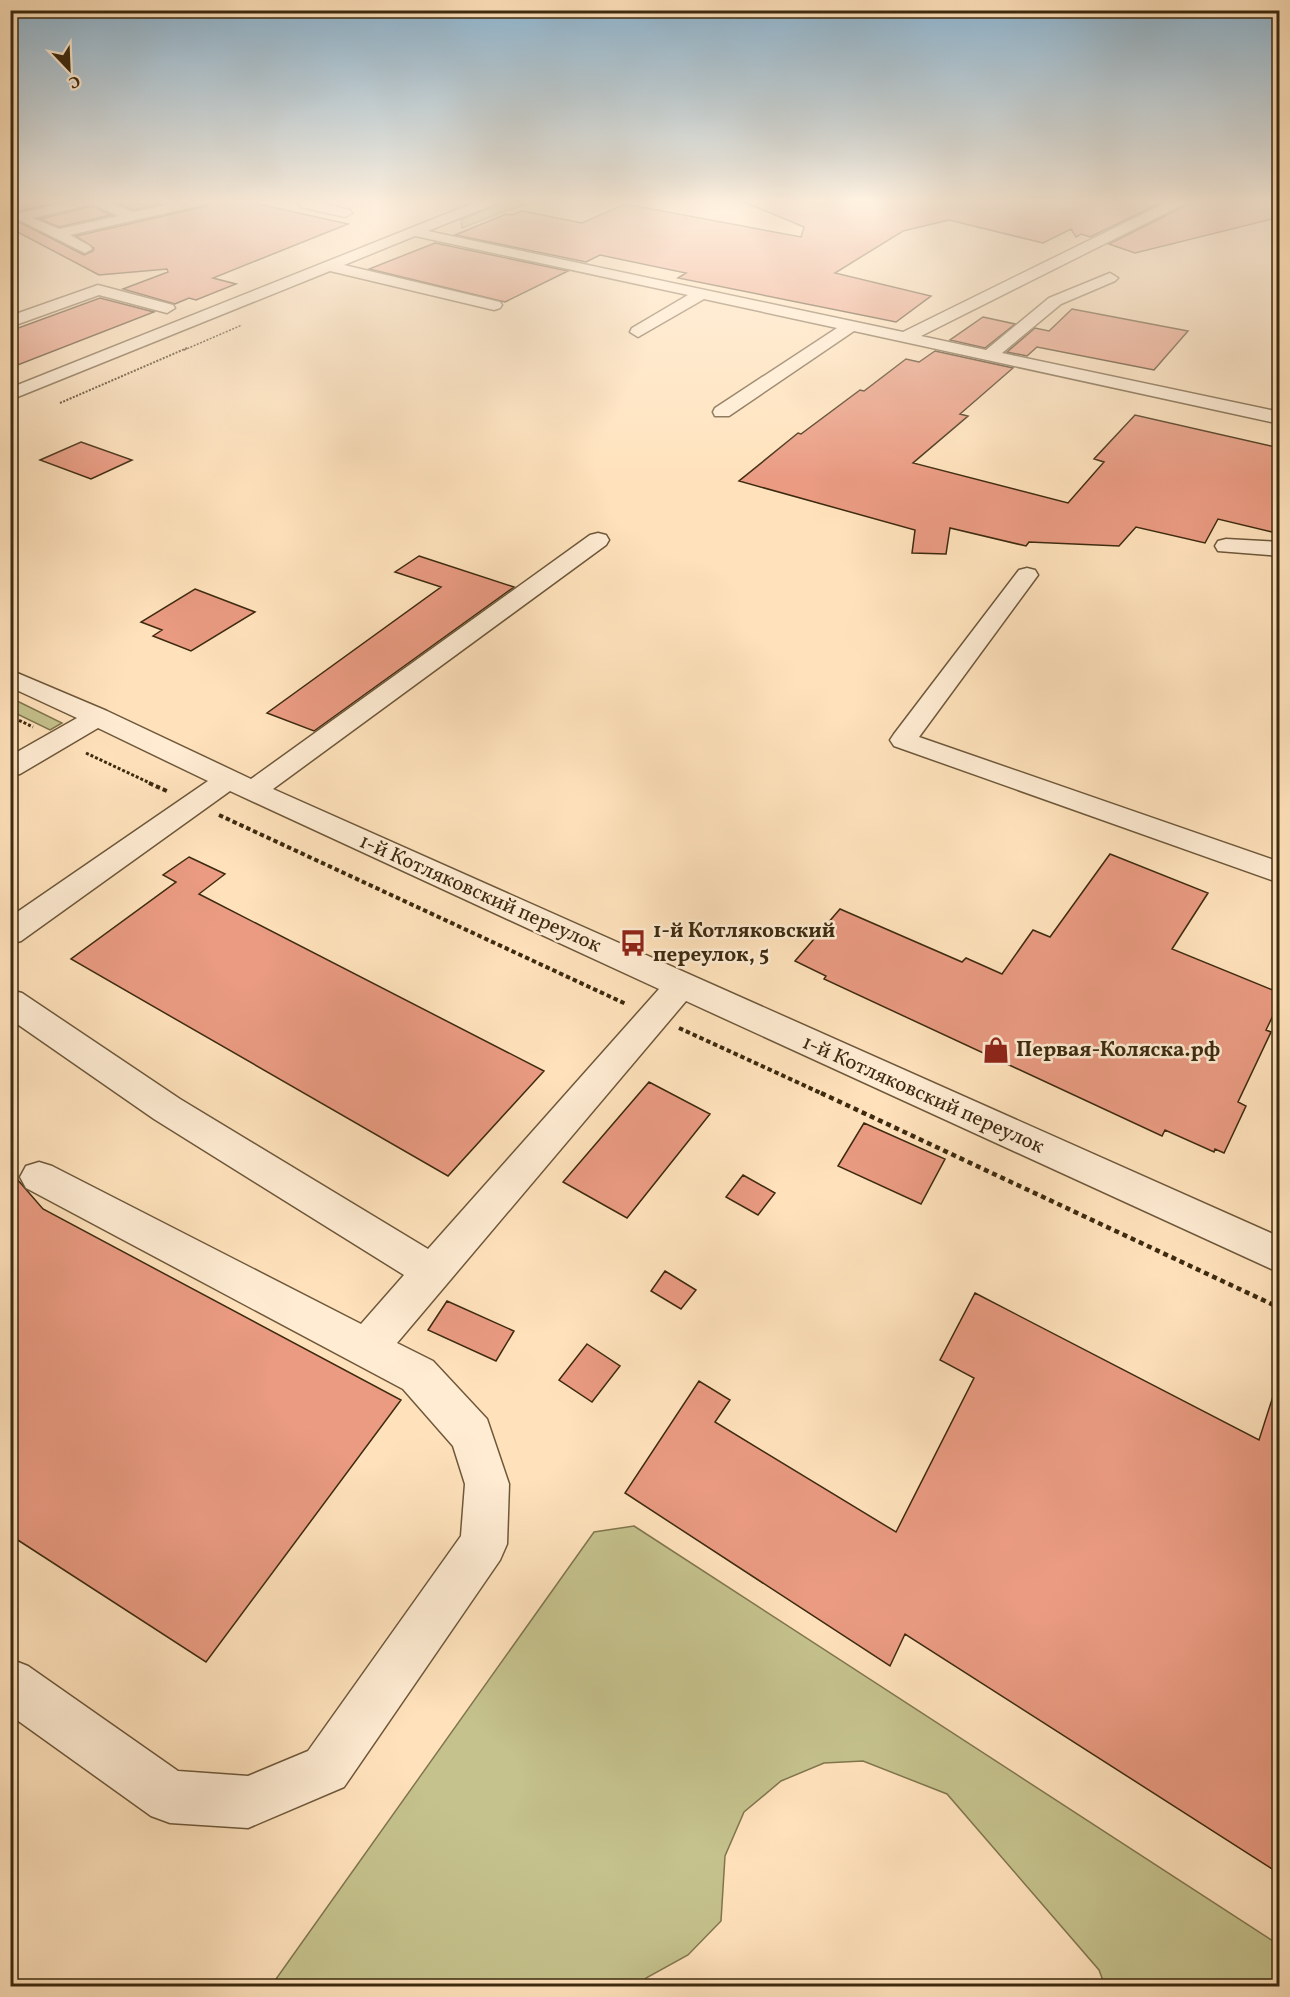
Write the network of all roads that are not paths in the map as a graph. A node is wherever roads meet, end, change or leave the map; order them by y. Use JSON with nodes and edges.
{"nodes":[{"id":1,"x":89,"y":293,"type":"edge"},
{"id":2,"x":110,"y":293,"type":"edge"},
{"id":3,"x":262,"y":293,"type":"edge"},
{"id":4,"x":444,"y":293,"type":"edge"},
{"id":5,"x":697,"y":293,"type":"edge"},
{"id":6,"x":995,"y":293,"type":"edge"},
{"id":7,"x":1074,"y":293,"type":"edge"},
{"id":8,"x":701,"y":294,"type":"junction"},
{"id":9,"x":494,"y":305,"type":"dead end"},
{"id":10,"x":167,"y":308,"type":"dead end"},
{"id":11,"x":220,"y":310,"type":"junction"},
{"id":12,"x":247,"y":317,"type":"dead end"},
{"id":13,"x":10,"y":322,"type":"edge"},
{"id":14,"x":851,"y":326,"type":"junction"},
{"id":15,"x":638,"y":332,"type":"dead end"},
{"id":16,"x":906,"y":338,"type":"junction"},
{"id":17,"x":990,"y":355,"type":"junction"},
{"id":18,"x":1243,"y":392,"type":"dead end"},
{"id":19,"x":10,"y":395,"type":"edge"},
{"id":20,"x":1233,"y":408,"type":"junction"},
{"id":21,"x":722,"y":412,"type":"dead end"},
{"id":22,"x":1280,"y":418,"type":"edge"},
{"id":23,"x":598,"y":540,"type":"dead end"},
{"id":24,"x":1226,"y":546,"type":"dead end"},
{"id":25,"x":1280,"y":549,"type":"edge"},
{"id":26,"x":1027,"y":575,"type":"dead end"},
{"id":27,"x":10,"y":677,"type":"edge"},
{"id":28,"x":98,"y":717,"type":"junction"},
{"id":29,"x":10,"y":768,"type":"edge"},
{"id":30,"x":241,"y":785,"type":"junction"},
{"id":31,"x":1280,"y":873,"type":"edge"},
{"id":32,"x":10,"y":933,"type":"edge"},
{"id":33,"x":681,"y":985,"type":"junction"},
{"id":34,"x":10,"y":1002,"type":"edge"},
{"id":35,"x":39,"y":1177,"type":"dead end"},
{"id":36,"x":1280,"y":1256,"type":"edge"},
{"id":37,"x":432,"y":1272,"type":"junction"},
{"id":38,"x":366,"y":1348,"type":"junction"},
{"id":39,"x":10,"y":1684,"type":"edge"}],
"edges":[{"from":1,"to":13,"type":"street"},
{"from":2,"to":10,"type":"street"},
{"from":3,"to":11,"type":"street"},
{"from":4,"to":9,"type":"street"},
{"from":5,"to":8,"type":"street"},
{"from":6,"to":16,"type":"street"},
{"from":7,"to":17,"type":"street"},
{"from":8,"to":14,"type":"street"},
{"from":8,"to":15,"type":"street"},
{"from":11,"to":12,"type":"street"},
{"from":11,"to":19,"type":"street"},
{"from":14,"to":16,"type":"street"},
{"from":14,"to":21,"type":"street"},
{"from":16,"to":17,"type":"street"},
{"from":17,"to":20,"type":"street"},
{"from":18,"to":20,"type":"street"},
{"from":20,"to":22,"type":"street"},
{"from":23,"to":30,"type":"street"},
{"from":24,"to":25,"type":"street"},
{"from":26,"to":31,"type":"street"},
{"from":27,"to":28,"type":"street","name":"1-й Котляковский переулок"},
{"from":28,"to":29,"type":"street"},
{"from":28,"to":30,"type":"street","name":"1-й Котляковский переулок"},
{"from":30,"to":32,"type":"street"},
{"from":30,"to":33,"type":"street","name":"1-й Котляковский переулок"},
{"from":33,"to":36,"type":"street","name":"1-й Котляковский переулок"},
{"from":33,"to":37,"type":"street"},
{"from":34,"to":37,"type":"street"},
{"from":35,"to":38,"type":"street"},
{"from":37,"to":38,"type":"street"},
{"from":38,"to":39,"type":"street"}]}
